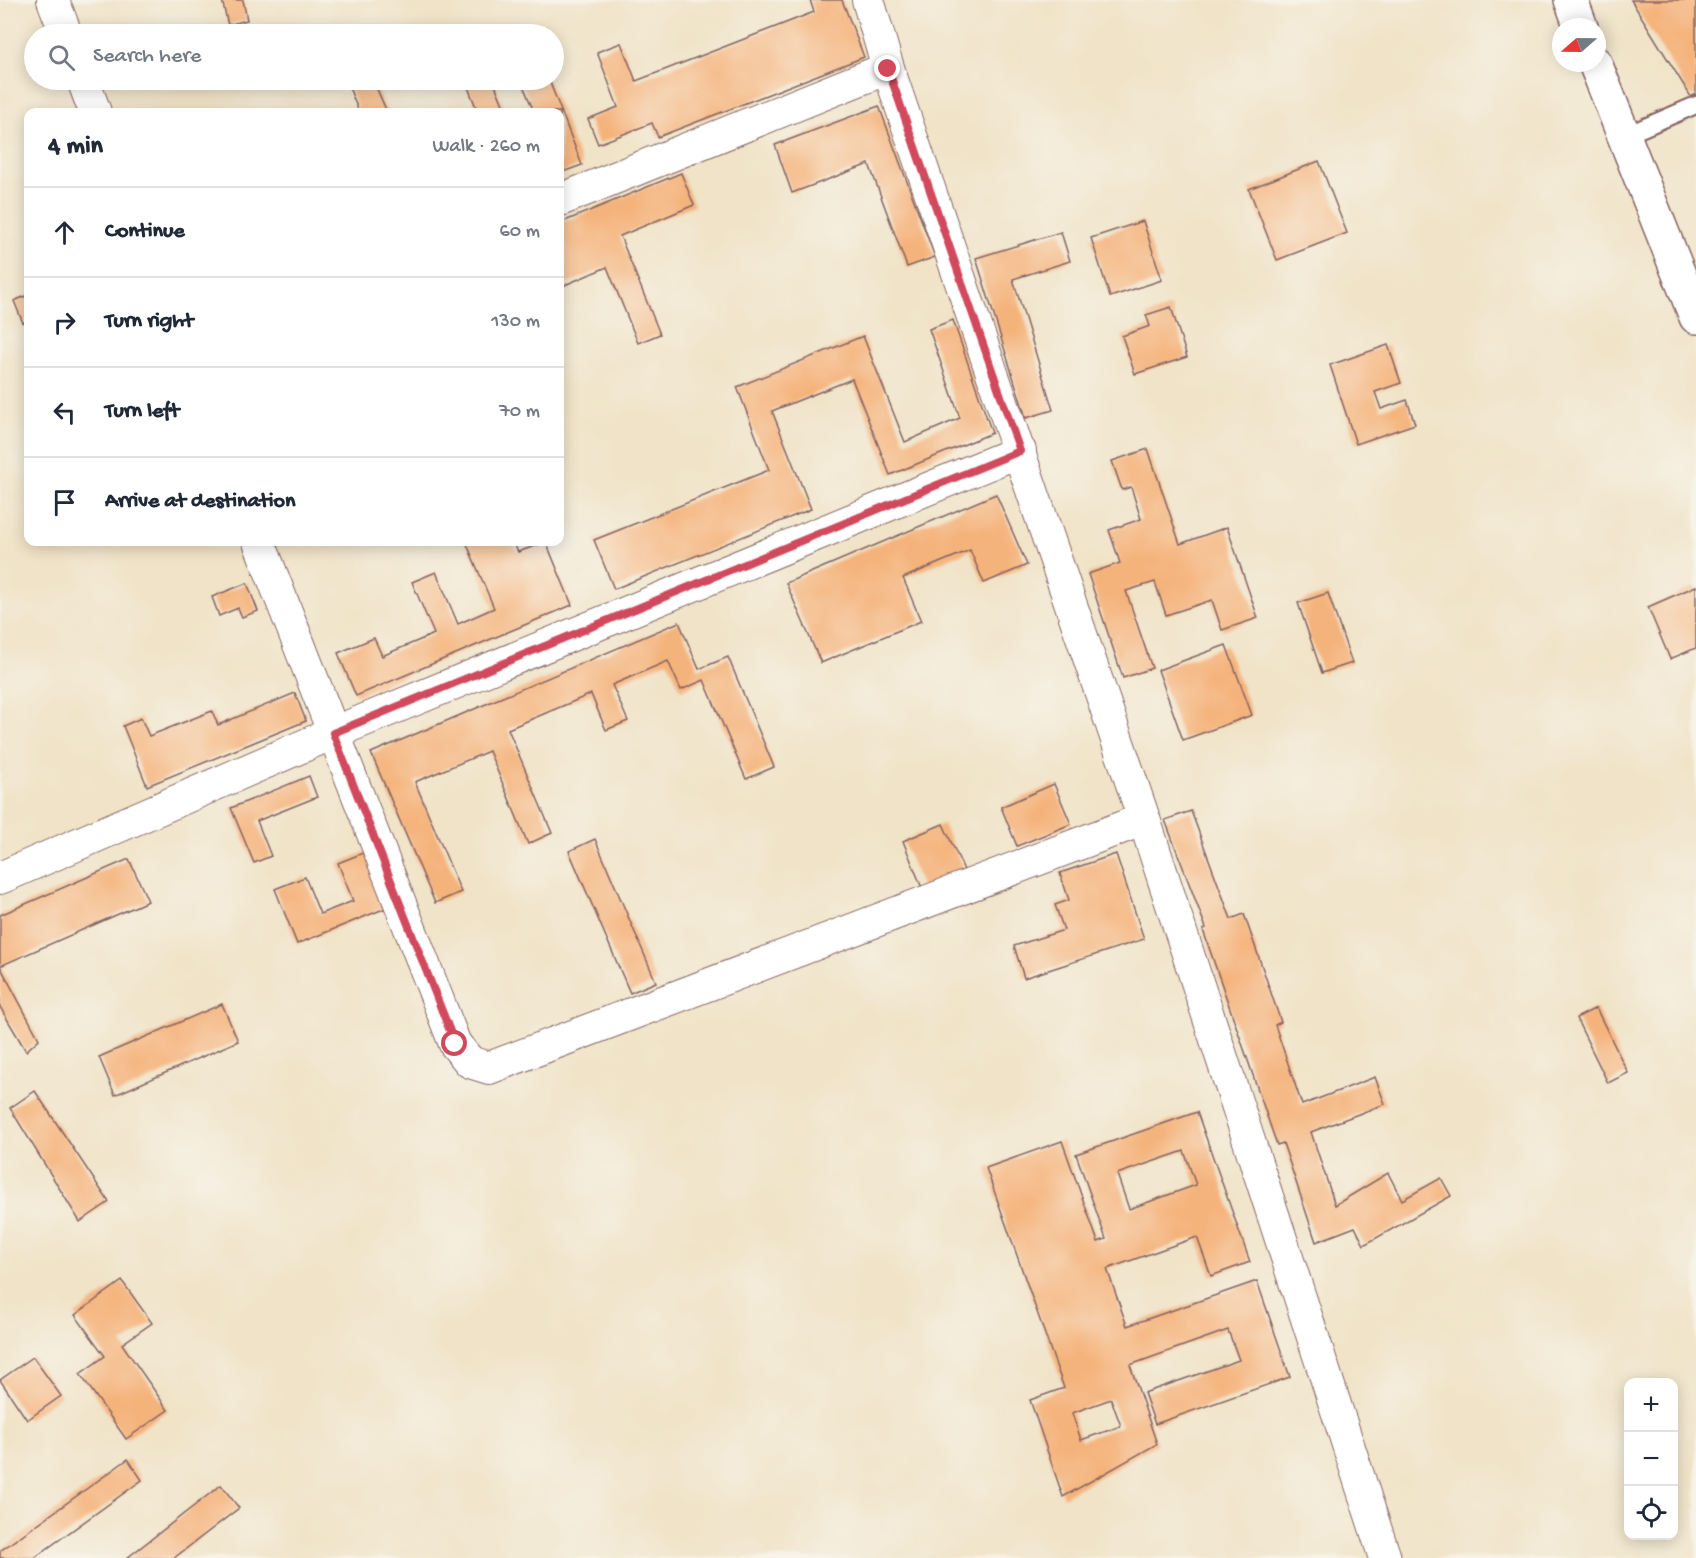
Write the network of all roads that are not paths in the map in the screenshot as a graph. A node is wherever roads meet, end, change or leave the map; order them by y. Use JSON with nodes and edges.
{"nodes":[{"id":1,"x":53,"y":0,"type":"edge"},
{"id":2,"x":868,"y":0,"type":"edge"},
{"id":3,"x":1571,"y":0,"type":"edge"},
{"id":4,"x":1578,"y":18,"type":"edge"},
{"id":5,"x":62,"y":24,"type":"edge"},
{"id":6,"x":888,"y":69,"type":"junction"},
{"id":7,"x":1599,"y":72,"type":"edge"},
{"id":8,"x":87,"y":90,"type":"edge"},
{"id":9,"x":1696,"y":105,"type":"edge"},
{"id":10,"x":94,"y":108,"type":"edge"},
{"id":11,"x":1624,"y":136,"type":"junction"},
{"id":12,"x":564,"y":198,"type":"edge"},
{"id":13,"x":1696,"y":317,"type":"edge"},
{"id":14,"x":1020,"y":451,"type":"junction"},
{"id":15,"x":261,"y":546,"type":"edge"},
{"id":16,"x":333,"y":733,"type":"junction"},
{"id":17,"x":1144,"y":819,"type":"junction"},
{"id":18,"x":0,"y":878,"type":"edge"},
{"id":19,"x":1386,"y":1558,"type":"edge"}],
"edges":[{"from":1,"to":5,"type":"street"},
{"from":2,"to":6,"type":"street"},
{"from":3,"to":4,"type":"street"},
{"from":6,"to":12,"type":"street"},
{"from":6,"to":14,"type":"street"},
{"from":7,"to":11,"type":"street"},
{"from":8,"to":10,"type":"street"},
{"from":9,"to":11,"type":"lane"},
{"from":11,"to":13,"type":"street"},
{"from":14,"to":16,"type":"street"},
{"from":14,"to":17,"type":"street"},
{"from":15,"to":16,"type":"street"},
{"from":16,"to":17,"type":"street"},
{"from":16,"to":18,"type":"street"},
{"from":17,"to":19,"type":"street"}]}
